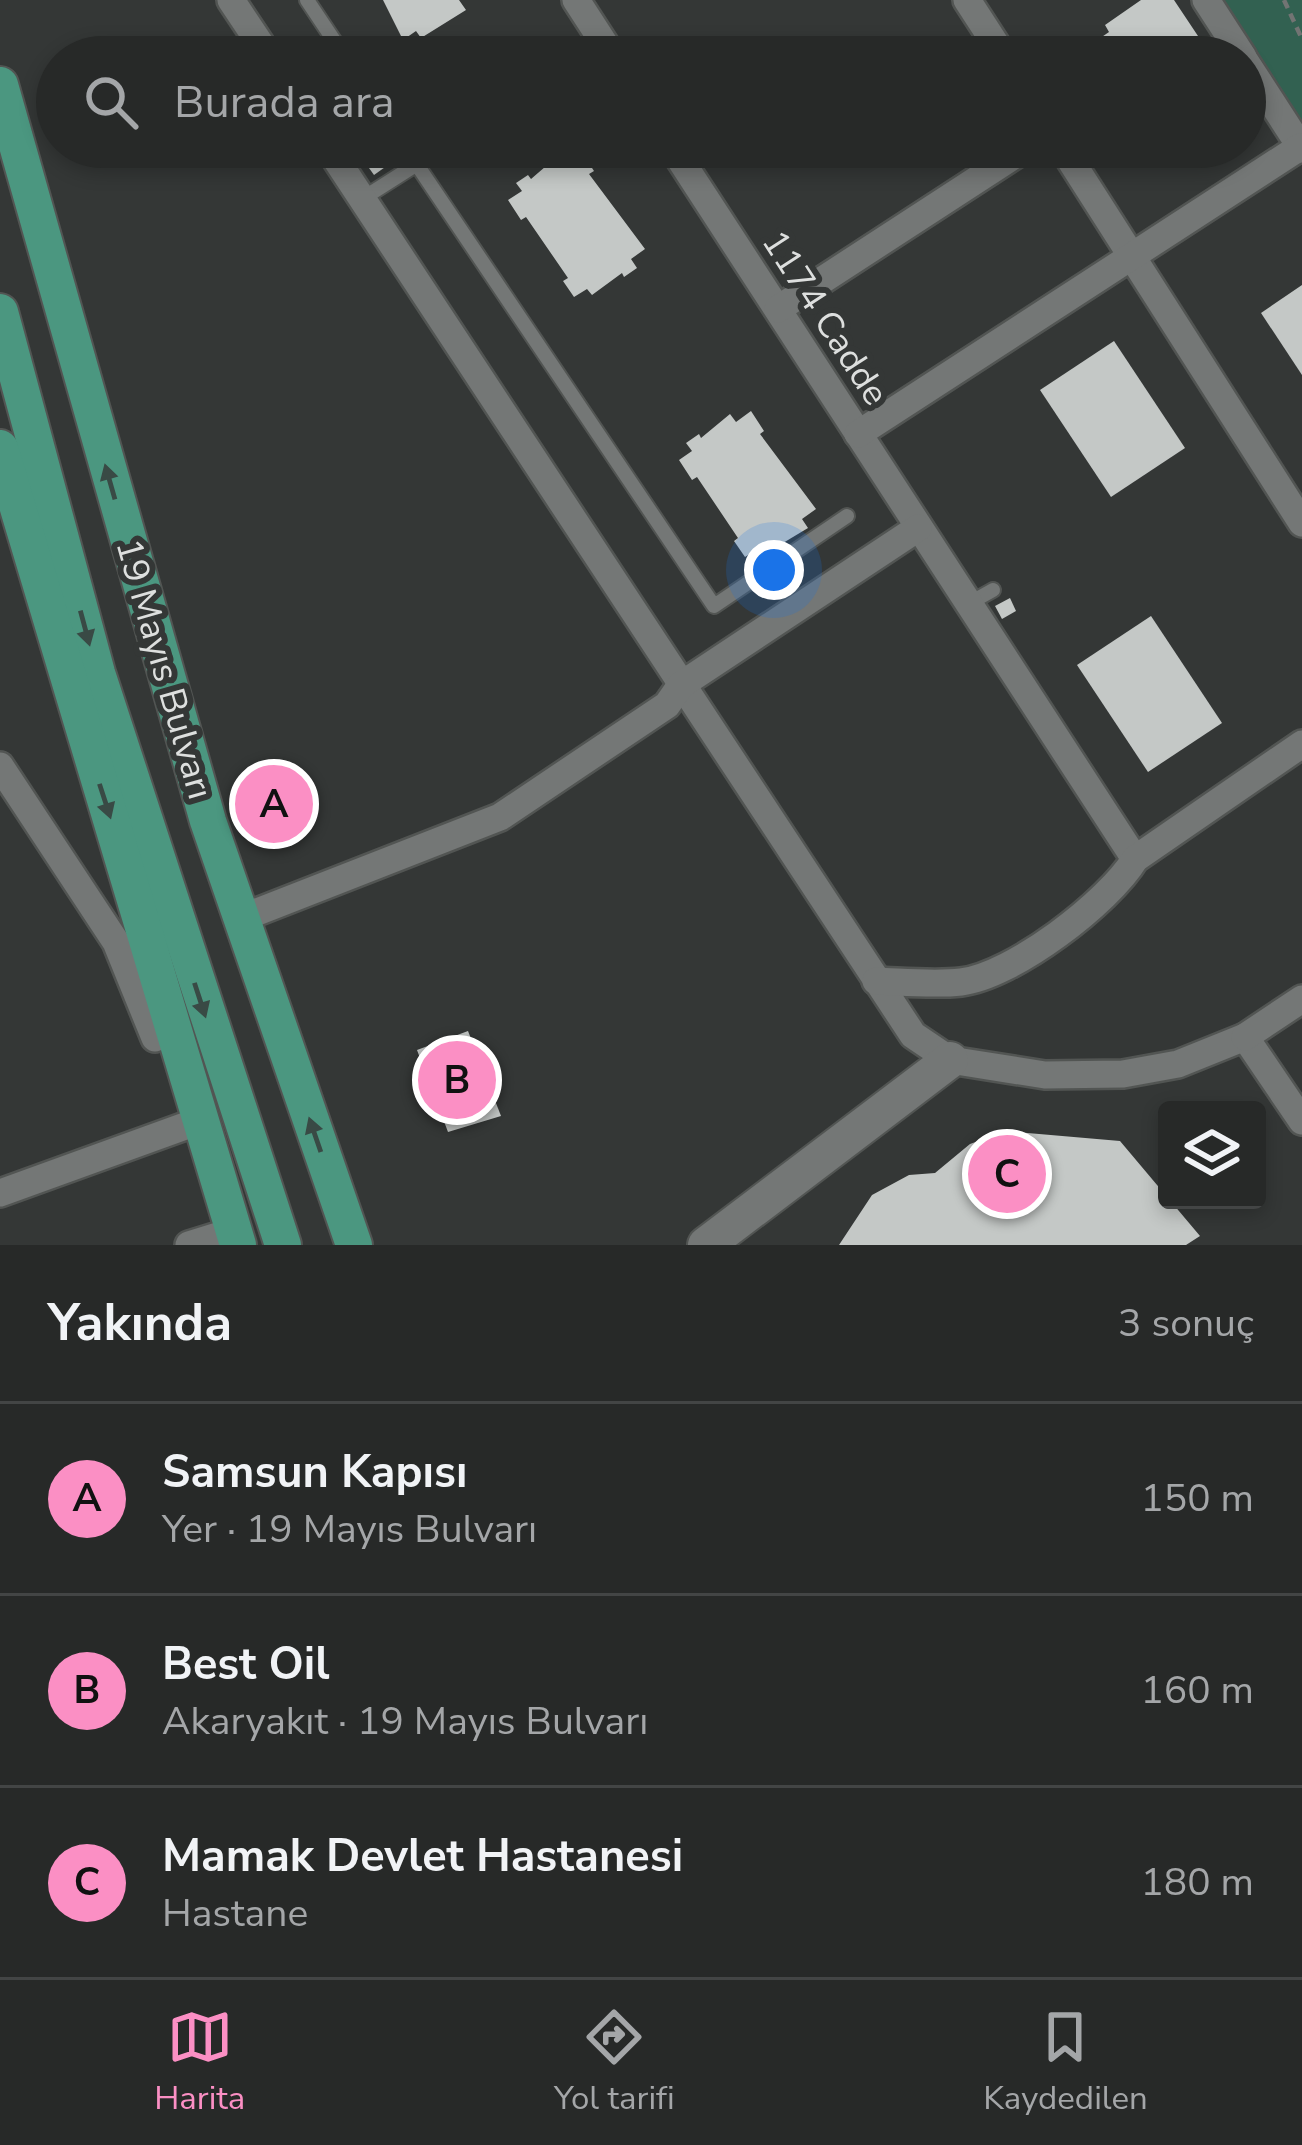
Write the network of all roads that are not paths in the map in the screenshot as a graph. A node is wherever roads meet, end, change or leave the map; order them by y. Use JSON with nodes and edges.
{"nodes":[{"id":1,"x":231,"y":0,"type":"edge"},
{"id":2,"x":307,"y":0,"type":"edge"},
{"id":3,"x":576,"y":0,"type":"edge"},
{"id":4,"x":967,"y":0,"type":"edge"},
{"id":5,"x":1206,"y":0,"type":"edge"},
{"id":6,"x":255,"y":36,"type":"edge"},
{"id":7,"x":331,"y":36,"type":"edge"},
{"id":8,"x":599,"y":36,"type":"edge"},
{"id":9,"x":990,"y":36,"type":"edge"},
{"id":10,"x":1229,"y":36,"type":"edge"},
{"id":11,"x":0,"y":85,"type":"edge"},
{"id":12,"x":1266,"y":93,"type":"edge"},
{"id":13,"x":1301,"y":148,"type":"edge"},
{"id":14,"x":341,"y":168,"type":"edge"},
{"id":15,"x":411,"y":168,"type":"edge"},
{"id":16,"x":420,"y":168,"type":"edge"},
{"id":17,"x":686,"y":168,"type":"edge"},
{"id":18,"x":995,"y":168,"type":"edge"},
{"id":19,"x":1076,"y":168,"type":"edge"},
{"id":20,"x":362,"y":200,"type":"junction"},
{"id":21,"x":1133,"y":256,"type":"junction"},
{"id":22,"x":778,"y":309,"type":"junction"},
{"id":23,"x":0,"y":312,"type":"edge"},
{"id":24,"x":0,"y":338,"type":"edge"},
{"id":25,"x":21,"y":389,"type":"junction"},
{"id":26,"x":858,"y":434,"type":"junction"},
{"id":27,"x":0,"y":448,"type":"edge"},
{"id":28,"x":848,"y":516,"type":"dead end"},
{"id":29,"x":1302,"y":523,"type":"edge"},
{"id":30,"x":918,"y":528,"type":"junction"},
{"id":31,"x":681,"y":685,"type":"junction"},
{"id":32,"x":1302,"y":744,"type":"edge"},
{"id":33,"x":0,"y":766,"type":"edge"},
{"id":34,"x":1135,"y":859,"type":"junction"},
{"id":35,"x":239,"y":920,"type":"junction"},
{"id":36,"x":876,"y":981,"type":"junction"},
{"id":37,"x":1302,"y":999,"type":"edge"},
{"id":38,"x":1245,"y":1036,"type":"junction"},
{"id":39,"x":155,"y":1038,"type":"dead end"},
{"id":40,"x":950,"y":1060,"type":"junction"},
{"id":41,"x":200,"y":1121,"type":"junction"},
{"id":42,"x":1302,"y":1121,"type":"edge"},
{"id":43,"x":0,"y":1192,"type":"edge"},
{"id":44,"x":236,"y":1238,"type":"edge"},
{"id":45,"x":189,"y":1245,"type":"edge"},
{"id":46,"x":283,"y":1245,"type":"edge"},
{"id":47,"x":354,"y":1245,"type":"edge"},
{"id":48,"x":706,"y":1245,"type":"edge"}],
"edges":[{"from":1,"to":6,"type":"street"},
{"from":2,"to":7,"type":"lane"},
{"from":3,"to":8,"type":"street"},
{"from":4,"to":9,"type":"street"},
{"from":5,"to":10,"type":"street"},
{"from":35,"to":11,"type":"highway","name":"19 Mayıs Bulvarı","one_way":true},
{"from":12,"to":13,"type":"street"},
{"from":13,"to":21,"type":"street"},
{"from":14,"to":20,"type":"street"},
{"from":15,"to":20,"type":"lane"},
{"from":16,"to":28,"type":"lane"},
{"from":17,"to":22,"type":"street","name":"1174 Cadde"},
{"from":18,"to":22,"type":"street"},
{"from":19,"to":21,"type":"street"},
{"from":20,"to":31,"type":"street"},
{"from":21,"to":26,"type":"street"},
{"from":21,"to":29,"type":"street"},
{"from":22,"to":26,"type":"street","name":"1174 Cadde"},
{"from":23,"to":25,"type":"highway","name":"19 Mayıs Bulvarı"},
{"from":24,"to":25,"type":"highway"},
{"from":25,"to":46,"type":"highway","name":"19 Mayıs Bulvarı","one_way":true},
{"from":26,"to":30,"type":"street","name":"1174 Cadde"},
{"from":27,"to":41,"type":"highway","one_way":true},
{"from":30,"to":31,"type":"street"},
{"from":30,"to":34,"type":"street","name":"1174 Cadde"},
{"from":31,"to":35,"type":"street"},
{"from":31,"to":36,"type":"street"},
{"from":32,"to":34,"type":"street"},
{"from":33,"to":39,"type":"street"},
{"from":34,"to":36,"type":"street"},
{"from":47,"to":35,"type":"highway","name":"19 Mayıs Bulvarı","one_way":true},
{"from":36,"to":40,"type":"street"},
{"from":37,"to":38,"type":"street"},
{"from":38,"to":40,"type":"street"},
{"from":38,"to":42,"type":"street"},
{"from":40,"to":48,"type":"street"},
{"from":41,"to":43,"type":"street"},
{"from":41,"to":44,"type":"highway"},
{"from":44,"to":45,"type":"street"}]}
